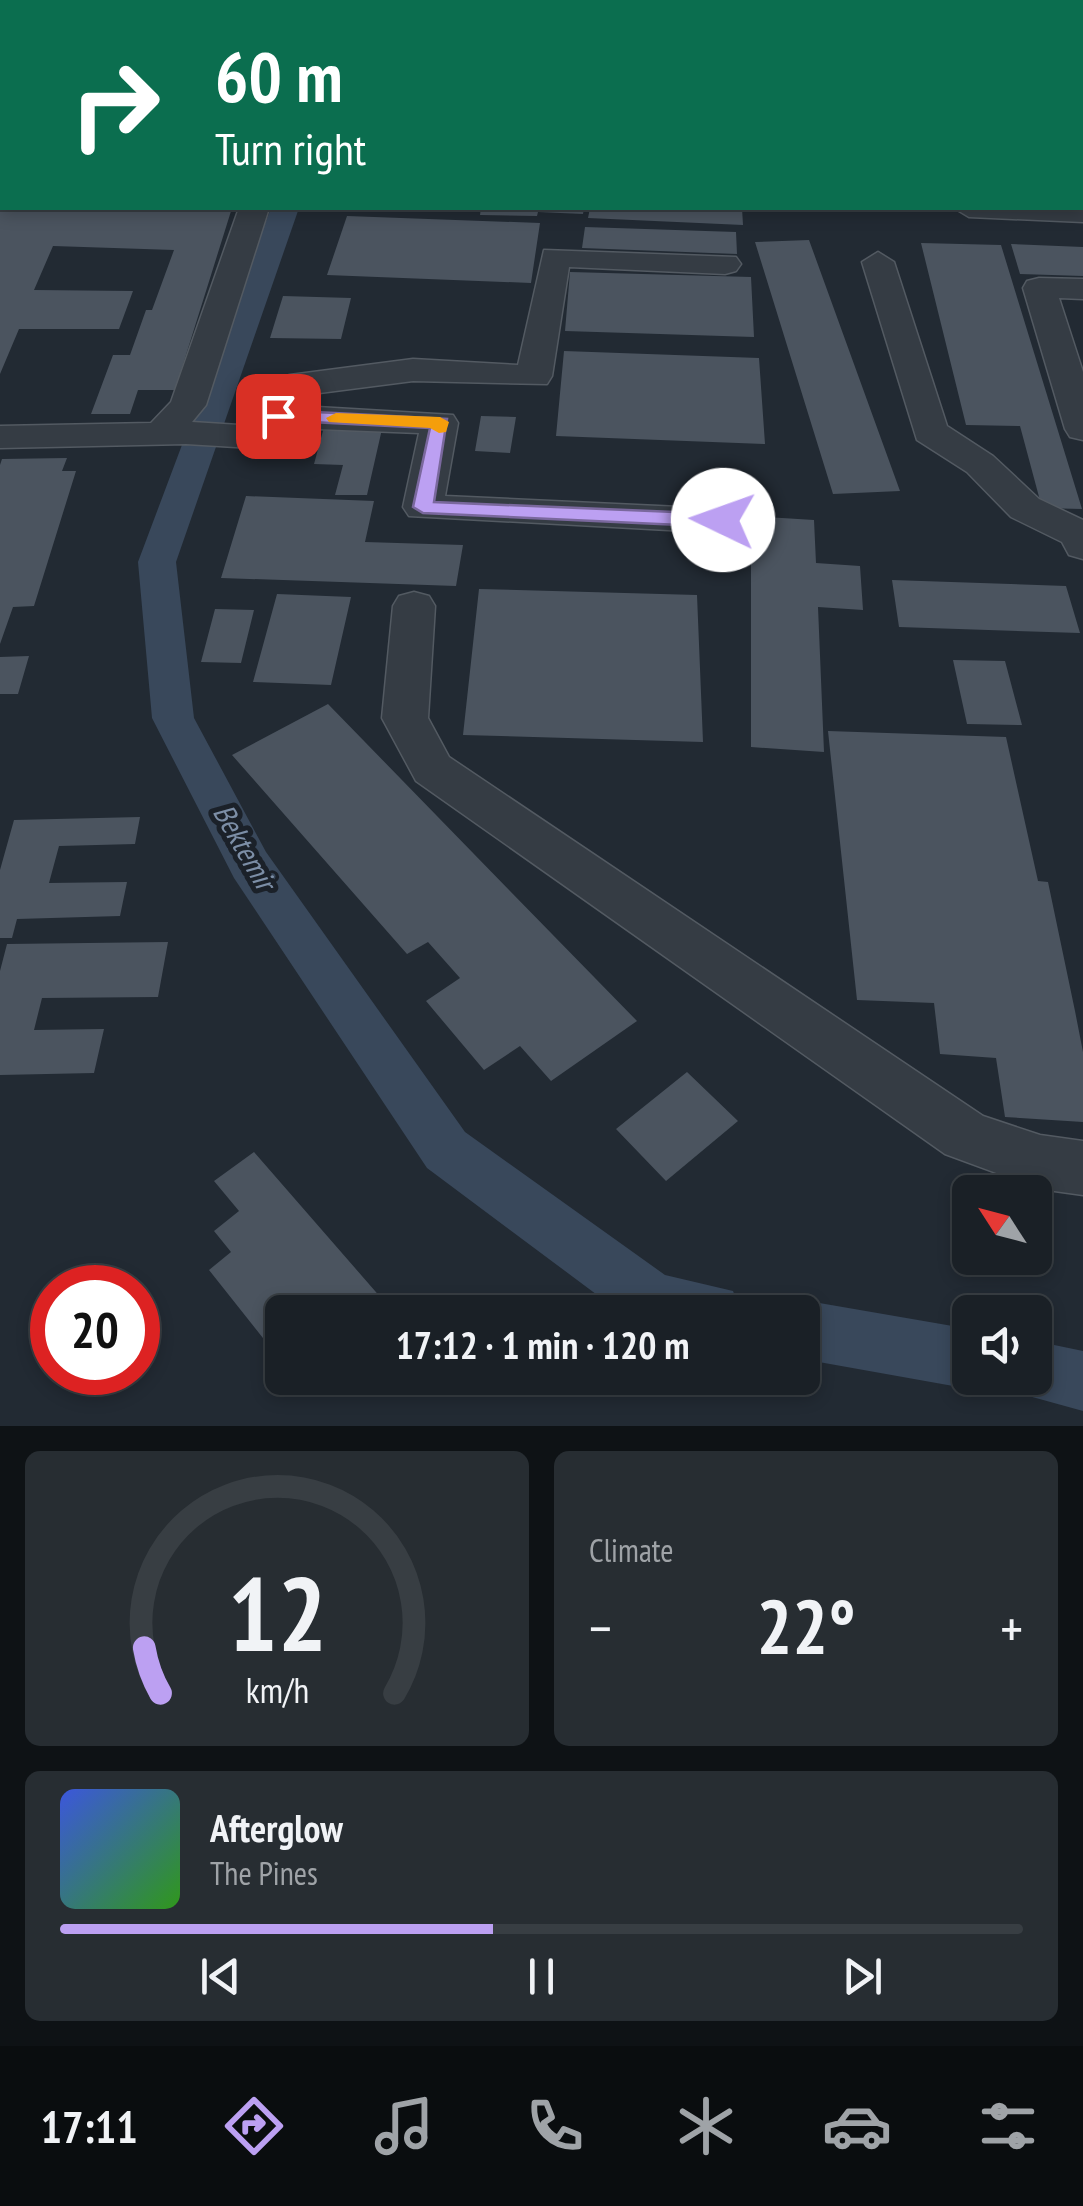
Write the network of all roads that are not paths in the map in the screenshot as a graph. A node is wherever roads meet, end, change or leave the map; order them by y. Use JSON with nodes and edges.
{"nodes":[{"id":1,"x":253,"y":210,"type":"edge"},
{"id":2,"x":1015,"y":210,"type":"edge"},
{"id":3,"x":1083,"y":213,"type":"edge"},
{"id":4,"x":878,"y":262,"type":"dead end"},
{"id":5,"x":724,"y":264,"type":"dead end"},
{"id":6,"x":1083,"y":290,"type":"edge"},
{"id":7,"x":274,"y":427,"type":"junction"},
{"id":8,"x":1083,"y":430,"type":"edge"},
{"id":9,"x":174,"y":433,"type":"junction"},
{"id":10,"x":0,"y":437,"type":"edge"},
{"id":11,"x":723,"y":520,"type":"dead end"},
{"id":12,"x":1082,"y":538,"type":"edge"},
{"id":13,"x":414,"y":606,"type":"dead end"},
{"id":14,"x":1083,"y":1168,"type":"edge"}],
"edges":[{"from":1,"to":9,"type":"street"},
{"from":2,"to":3,"type":"street"},
{"from":4,"to":12,"type":"street"},
{"from":5,"to":7,"type":"street"},
{"from":6,"to":8,"type":"street"},
{"from":7,"to":9,"type":"street"},
{"from":7,"to":11,"type":"street"},
{"from":9,"to":10,"type":"street"},
{"from":13,"to":14,"type":"street"}]}
